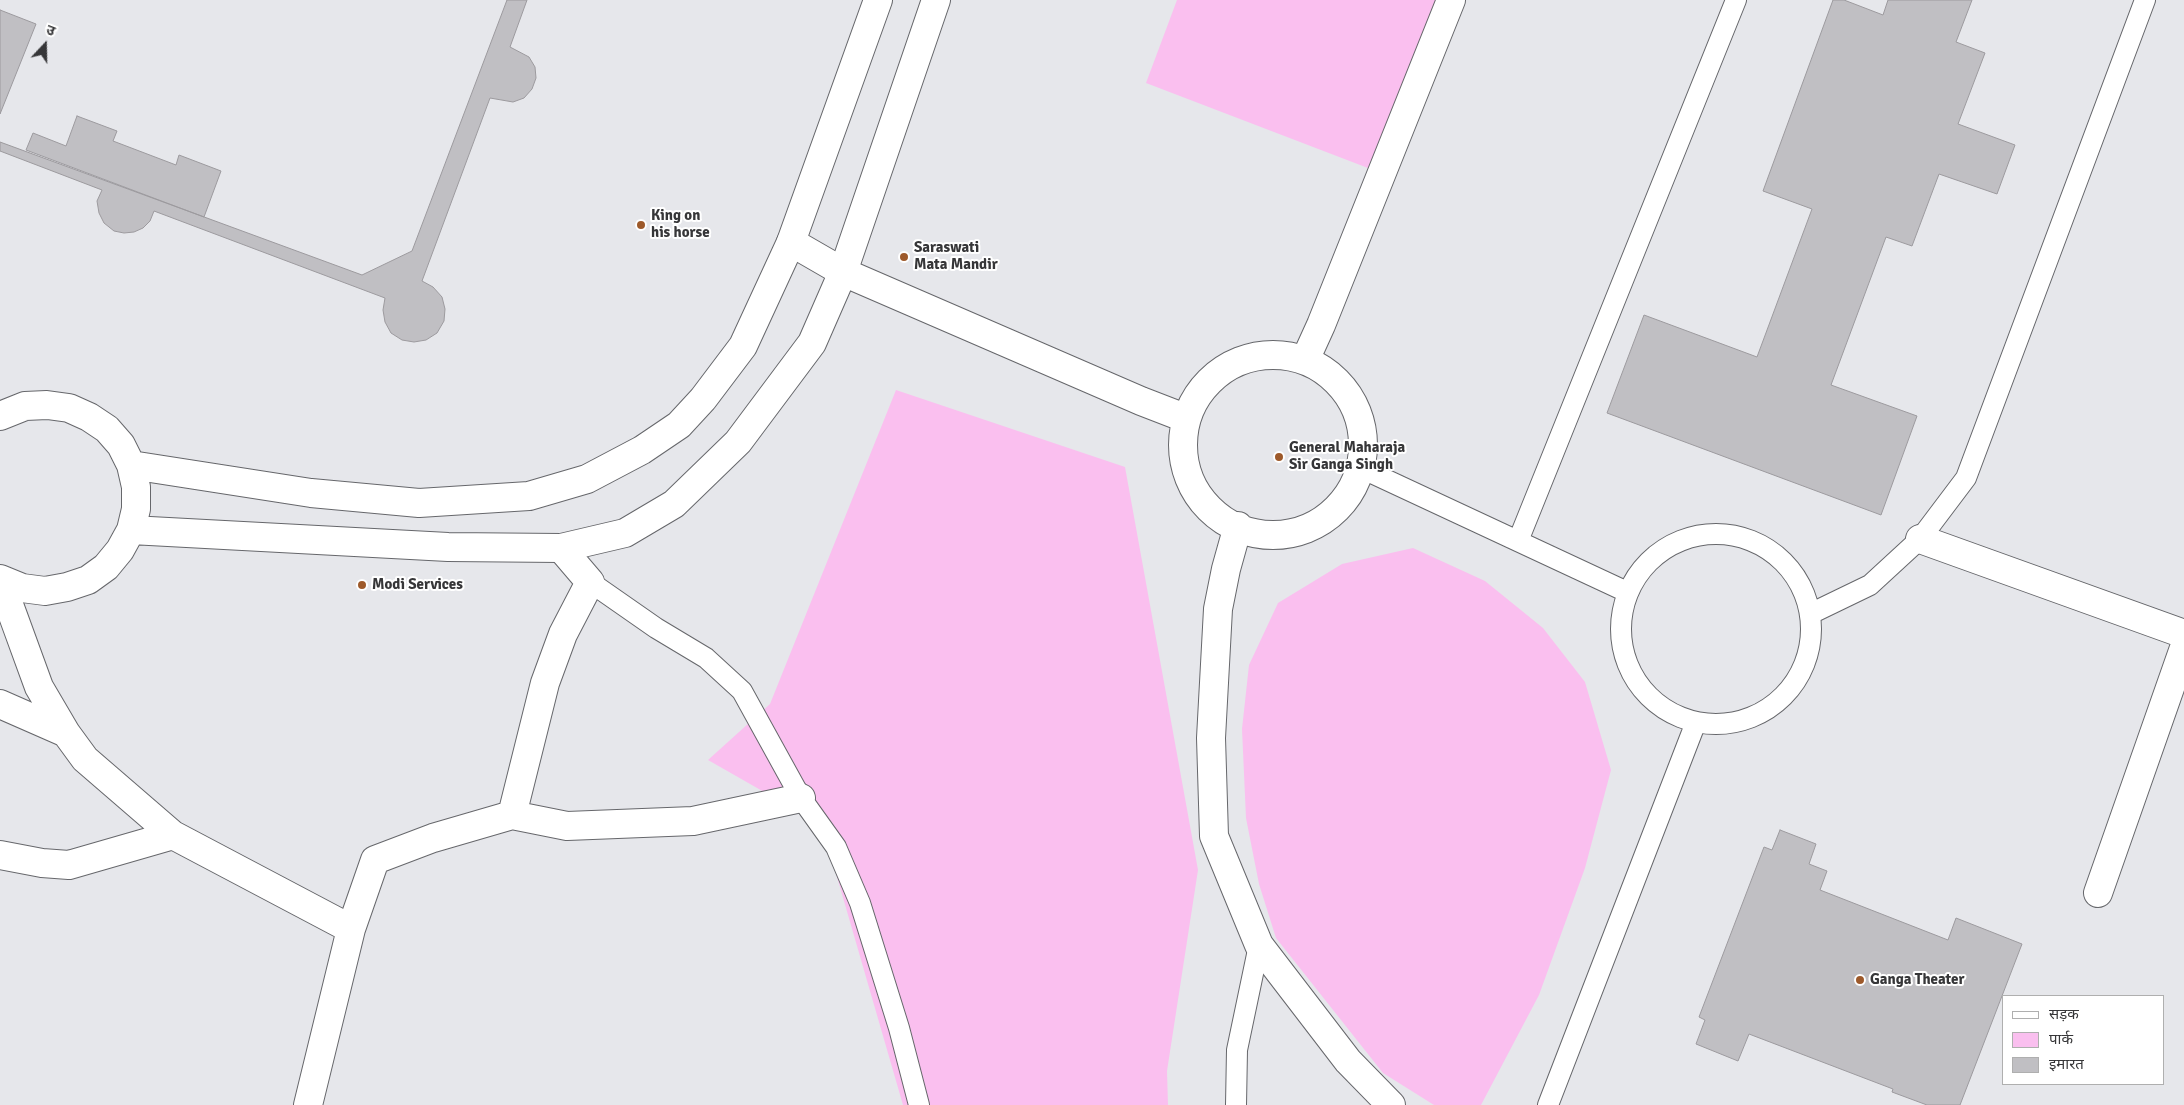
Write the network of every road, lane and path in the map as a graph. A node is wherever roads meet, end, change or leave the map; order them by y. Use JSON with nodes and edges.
{"nodes":[{"id":1,"x":878,"y":0,"type":"edge"},
{"id":2,"x":936,"y":0,"type":"edge"},
{"id":3,"x":1451,"y":0,"type":"edge"},
{"id":4,"x":1736,"y":0,"type":"edge"},
{"id":5,"x":2145,"y":0,"type":"edge"},
{"id":6,"x":791,"y":242,"type":"junction"},
{"id":7,"x":843,"y":272,"type":"junction"},
{"id":8,"x":1306,"y":358,"type":"junction"},
{"id":9,"x":0,"y":395,"type":"edge"},
{"id":10,"x":47,"y":405,"type":"junction"},
{"id":11,"x":0,"y":416,"type":"edge"},
{"id":12,"x":1186,"y":418,"type":"junction"},
{"id":13,"x":131,"y":465,"type":"junction"},
{"id":14,"x":1361,"y":468,"type":"junction"},
{"id":15,"x":1238,"y":526,"type":"junction"},
{"id":16,"x":131,"y":530,"type":"junction"},
{"id":17,"x":1920,"y":539,"type":"junction"},
{"id":18,"x":1518,"y":541,"type":"junction"},
{"id":19,"x":561,"y":548,"type":"junction"},
{"id":20,"x":0,"y":579,"type":"edge"},
{"id":21,"x":590,"y":582,"type":"junction"},
{"id":22,"x":1628,"y":592,"type":"junction"},
{"id":23,"x":1810,"y":614,"type":"junction"},
{"id":24,"x":2184,"y":634,"type":"edge"},
{"id":25,"x":2181,"y":664,"type":"edge"},
{"id":26,"x":0,"y":704,"type":"edge"},
{"id":27,"x":1696,"y":722,"type":"junction"},
{"id":28,"x":66,"y":733,"type":"junction"},
{"id":29,"x":801,"y":798,"type":"junction"},
{"id":30,"x":512,"y":815,"type":"junction"},
{"id":31,"x":173,"y":835,"type":"junction"},
{"id":32,"x":0,"y":855,"type":"edge"},
{"id":33,"x":2098,"y":893,"type":"dead end"},
{"id":34,"x":351,"y":929,"type":"junction"},
{"id":35,"x":1259,"y":945,"type":"junction"},
{"id":36,"x":304,"y":1104,"type":"edge"},
{"id":37,"x":919,"y":1105,"type":"edge"},
{"id":38,"x":1236,"y":1105,"type":"edge"},
{"id":39,"x":1391,"y":1105,"type":"edge"},
{"id":40,"x":1548,"y":1105,"type":"edge"}],
"edges":[{"from":1,"to":6,"type":"street"},
{"from":2,"to":7,"type":"street"},
{"from":3,"to":8,"type":"street"},
{"from":4,"to":18,"type":"lane"},
{"from":5,"to":17,"type":"lane"},
{"from":6,"to":7,"type":"street"},
{"from":6,"to":13,"type":"street"},
{"from":7,"to":12,"type":"street"},
{"from":7,"to":19,"type":"street"},
{"from":8,"to":12,"type":"street"},
{"from":8,"to":14,"type":"street"},
{"from":9,"to":10,"type":"street"},
{"from":10,"to":11,"type":"street"},
{"from":10,"to":13,"type":"street"},
{"from":12,"to":15,"type":"street"},
{"from":13,"to":16,"type":"street"},
{"from":14,"to":15,"type":"street"},
{"from":14,"to":18,"type":"lane"},
{"from":15,"to":35,"type":"street"},
{"from":16,"to":19,"type":"street"},
{"from":16,"to":20,"type":"street"},
{"from":17,"to":23,"type":"lane"},
{"from":17,"to":24,"type":"street"},
{"from":18,"to":22,"type":"lane"},
{"from":19,"to":21,"type":"street"},
{"from":20,"to":28,"type":"street"},
{"from":21,"to":29,"type":"lane"},
{"from":21,"to":30,"type":"street"},
{"from":22,"to":23,"type":"lane"},
{"from":22,"to":27,"type":"lane"},
{"from":23,"to":27,"type":"lane"},
{"from":25,"to":33,"type":"street"},
{"from":26,"to":28,"type":"street"},
{"from":27,"to":40,"type":"lane"},
{"from":28,"to":31,"type":"street"},
{"from":29,"to":30,"type":"street"},
{"from":29,"to":37,"type":"lane"},
{"from":30,"to":34,"type":"street"},
{"from":31,"to":32,"type":"street"},
{"from":31,"to":34,"type":"street"},
{"from":34,"to":36,"type":"street"},
{"from":35,"to":38,"type":"lane"},
{"from":35,"to":39,"type":"street"}]}
